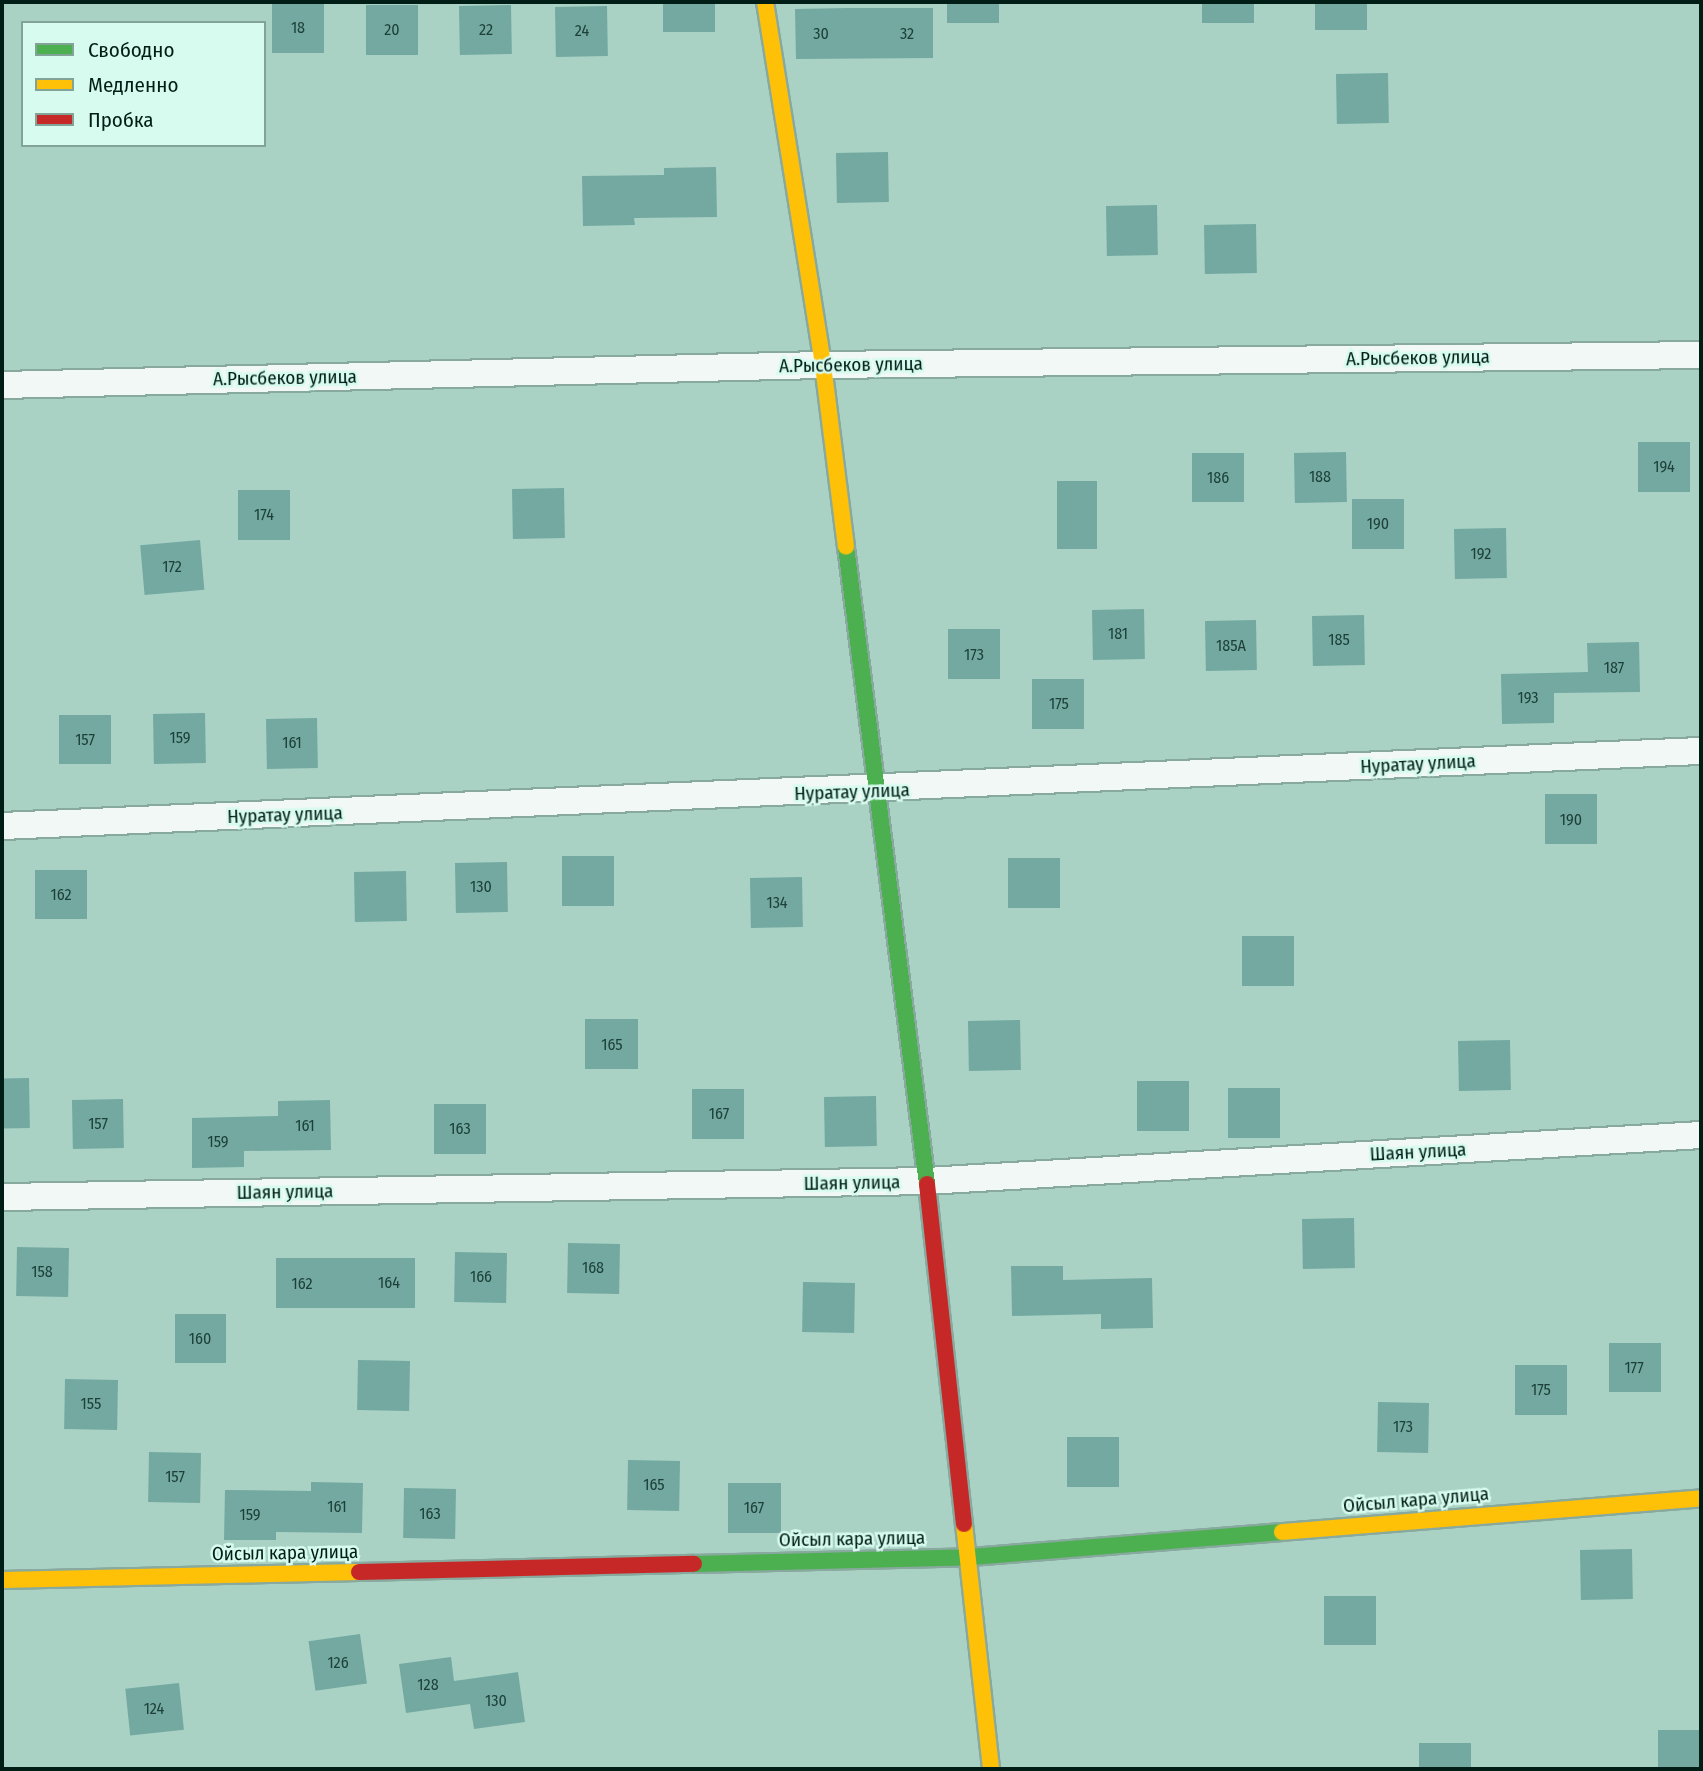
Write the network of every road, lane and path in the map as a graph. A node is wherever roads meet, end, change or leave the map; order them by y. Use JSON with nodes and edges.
{"nodes":[{"id":1,"x":765,"y":2,"type":"edge"},
{"id":2,"x":1701,"y":355,"type":"edge"},
{"id":3,"x":823,"y":365,"type":"junction"},
{"id":4,"x":2,"y":385,"type":"edge"},
{"id":5,"x":1701,"y":751,"type":"edge"},
{"id":6,"x":876,"y":791,"type":"junction"},
{"id":7,"x":2,"y":826,"type":"edge"},
{"id":8,"x":1701,"y":1135,"type":"edge"},
{"id":9,"x":927,"y":1181,"type":"junction"},
{"id":10,"x":2,"y":1197,"type":"edge"},
{"id":11,"x":1701,"y":1498,"type":"edge"},
{"id":12,"x":971,"y":1557,"type":"junction"},
{"id":13,"x":2,"y":1580,"type":"edge"},
{"id":14,"x":991,"y":1769,"type":"edge"}],
"edges":[{"from":1,"to":3,"type":"street"},
{"from":2,"to":3,"type":"street","name":"А.Рысбеков улица"},
{"from":3,"to":4,"type":"street","name":"А.Рысбеков улица"},
{"from":3,"to":6,"type":"street"},
{"from":5,"to":6,"type":"street","name":"Нуратау улица"},
{"from":6,"to":7,"type":"street","name":"Нуратау улица"},
{"from":6,"to":9,"type":"street"},
{"from":8,"to":9,"type":"street","name":"Шаян улица"},
{"from":9,"to":10,"type":"street","name":"Шаян улица"},
{"from":9,"to":12,"type":"street"},
{"from":11,"to":12,"type":"street","name":"Ойсыл кара улица"},
{"from":12,"to":13,"type":"street","name":"Ойсыл кара улица"},
{"from":12,"to":14,"type":"street"}]}
